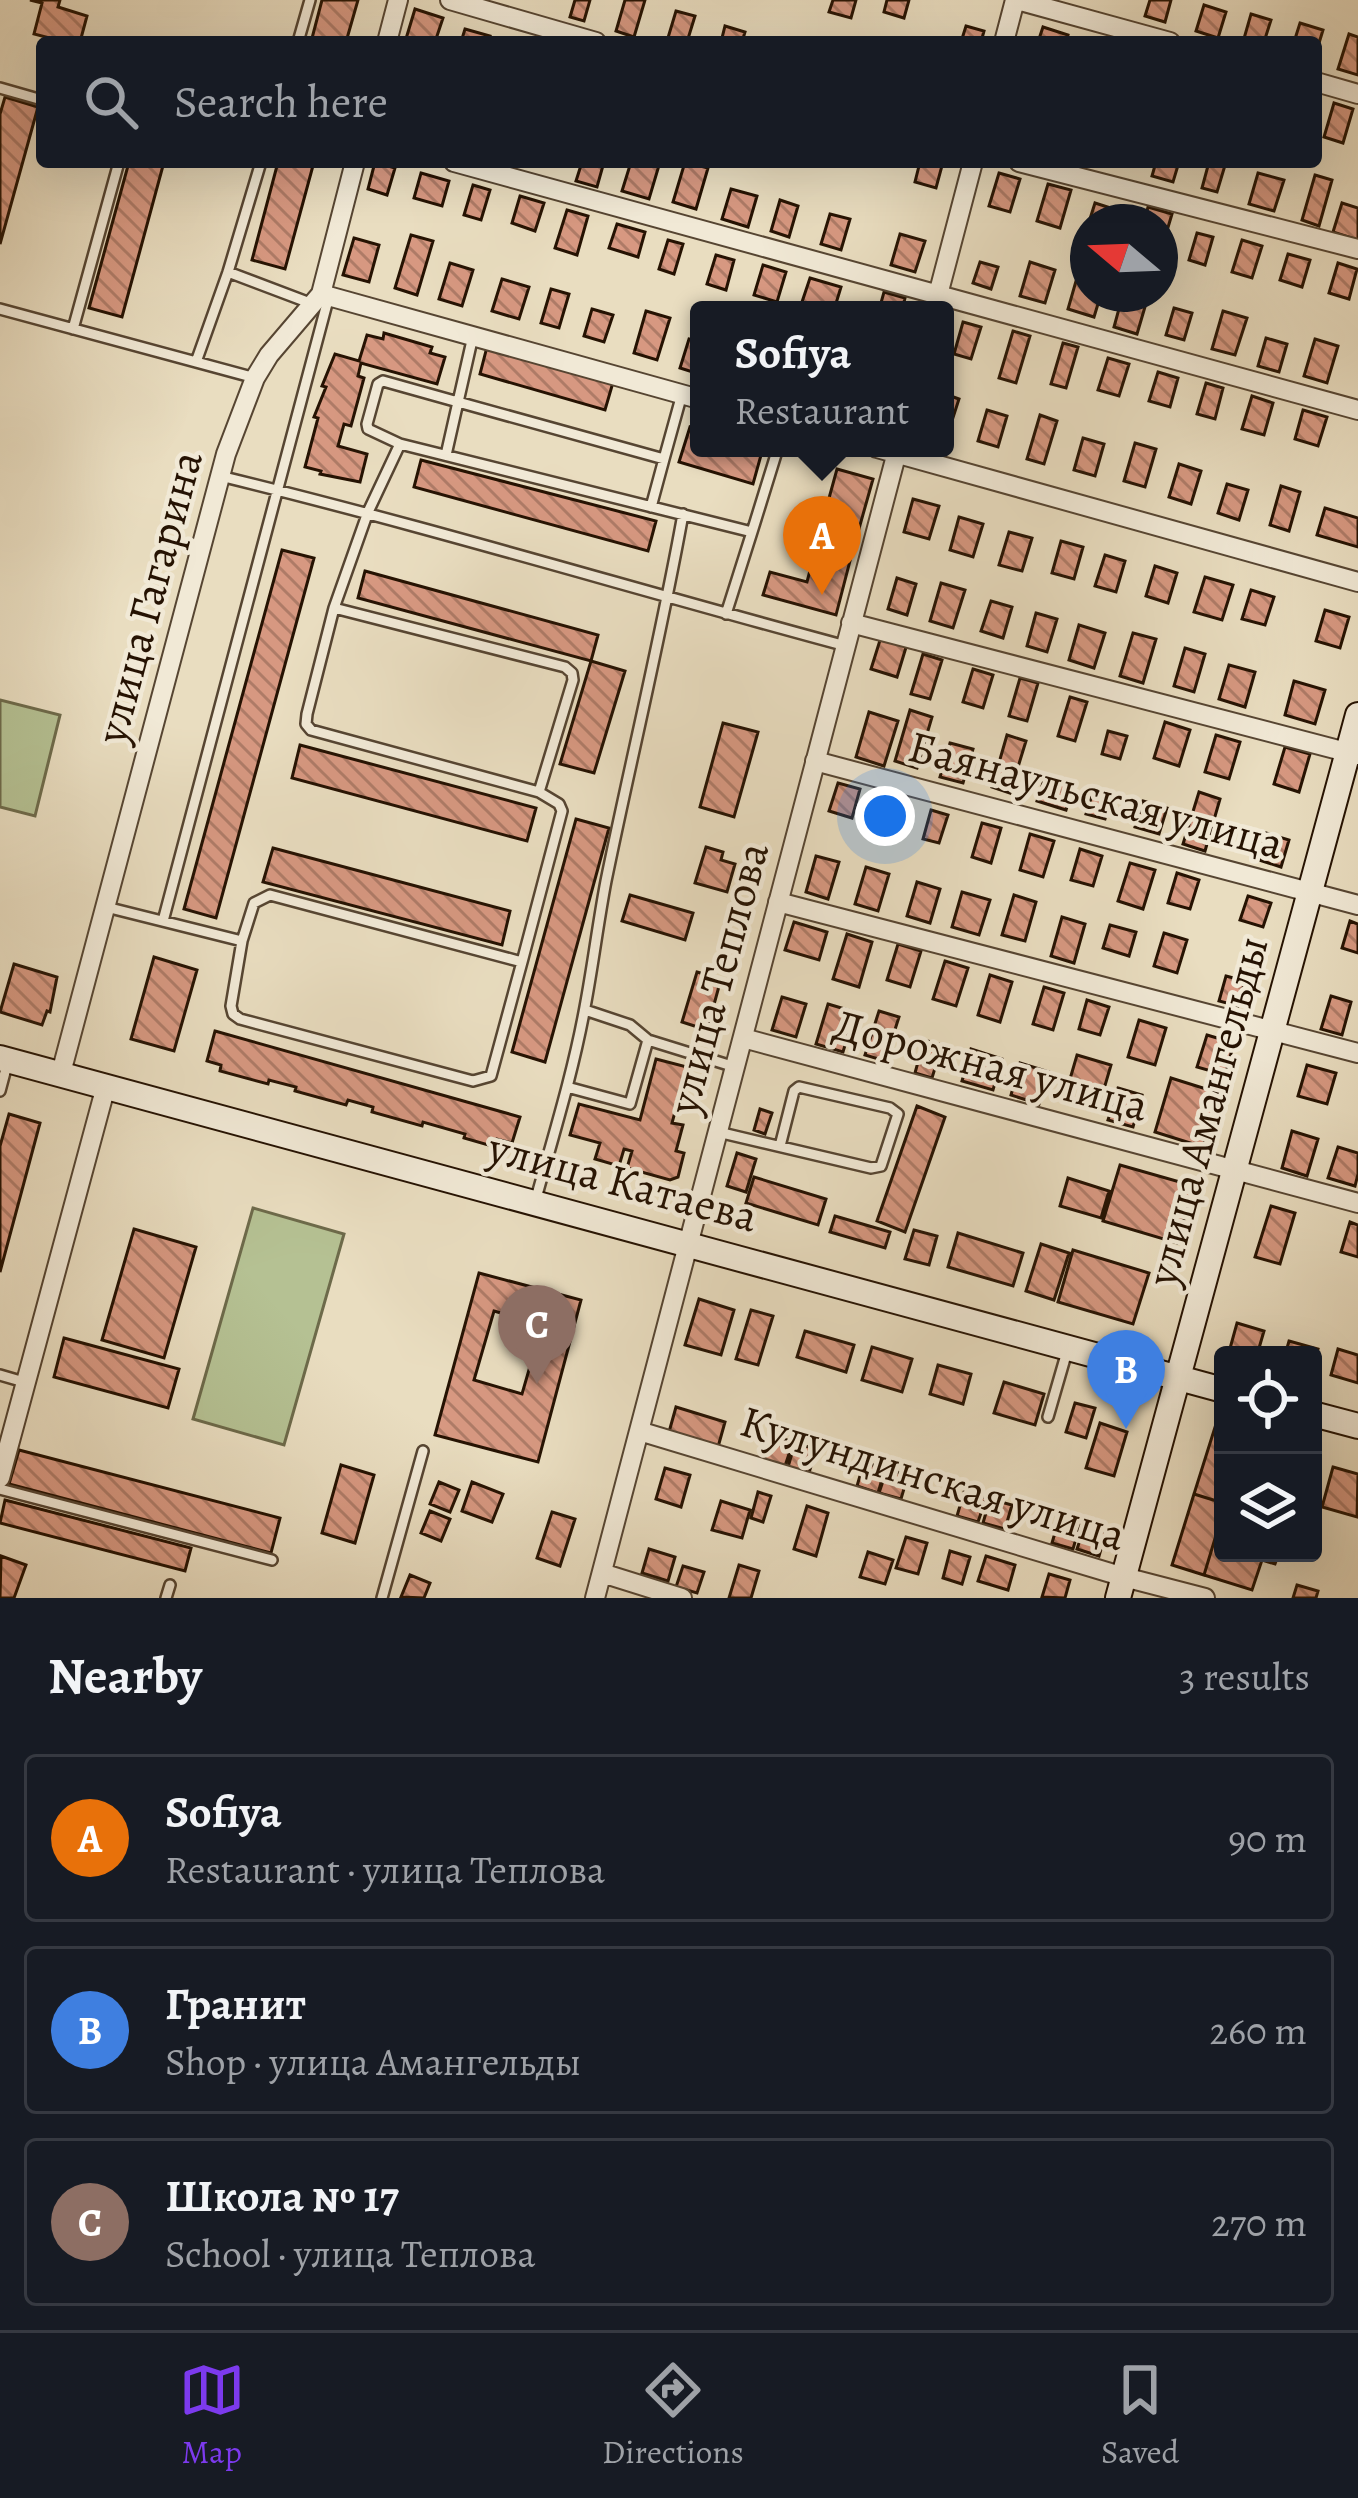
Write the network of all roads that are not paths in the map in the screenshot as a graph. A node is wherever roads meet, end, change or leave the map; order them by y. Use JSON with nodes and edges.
{"nodes":[{"id":1,"x":310,"y":0,"type":"edge"},
{"id":2,"x":398,"y":0,"type":"edge"},
{"id":3,"x":450,"y":0,"type":"edge"},
{"id":4,"x":1016,"y":0,"type":"edge"},
{"id":5,"x":300,"y":36,"type":"edge"},
{"id":6,"x":389,"y":36,"type":"edge"},
{"id":7,"x":575,"y":36,"type":"edge"},
{"id":8,"x":1006,"y":36,"type":"edge"},
{"id":9,"x":1148,"y":36,"type":"edge"},
{"id":10,"x":1322,"y":84,"type":"edge"},
{"id":11,"x":0,"y":88,"type":"edge"},
{"id":12,"x":1358,"y":94,"type":"edge"},
{"id":13,"x":36,"y":98,"type":"edge"},
{"id":14,"x":117,"y":168,"type":"edge"},
{"id":15,"x":259,"y":168,"type":"edge"},
{"id":16,"x":353,"y":168,"type":"edge"},
{"id":17,"x":475,"y":168,"type":"edge"},
{"id":18,"x":971,"y":168,"type":"edge"},
{"id":19,"x":1042,"y":168,"type":"edge"},
{"id":20,"x":1358,"y":249,"type":"edge"},
{"id":21,"x":228,"y":272,"type":"junction"},
{"id":22,"x":320,"y":298,"type":"junction"},
{"id":23,"x":933,"y":301,"type":"edge"},
{"id":24,"x":936,"y":301,"type":"edge"},
{"id":25,"x":954,"y":307,"type":"edge"},
{"id":26,"x":0,"y":309,"type":"edge"},
{"id":27,"x":74,"y":328,"type":"junction"},
{"id":28,"x":473,"y":336,"type":"junction"},
{"id":29,"x":196,"y":362,"type":"junction"},
{"id":30,"x":255,"y":378,"type":"junction"},
{"id":31,"x":690,"y":396,"type":"edge"},
{"id":32,"x":458,"y":402,"type":"junction"},
{"id":33,"x":1358,"y":410,"type":"edge"},
{"id":34,"x":400,"y":444,"type":"junction"},
{"id":35,"x":446,"y":455,"type":"junction"},
{"id":36,"x":775,"y":457,"type":"edge"},
{"id":37,"x":888,"y":457,"type":"edge"},
{"id":38,"x":915,"y":457,"type":"edge"},
{"id":39,"x":664,"y":459,"type":"junction"},
{"id":40,"x":220,"y":476,"type":"junction"},
{"id":41,"x":278,"y":490,"type":"junction"},
{"id":42,"x":651,"y":507,"type":"junction"},
{"id":43,"x":368,"y":512,"type":"junction"},
{"id":44,"x":683,"y":514,"type":"junction"},
{"id":45,"x":752,"y":532,"type":"junction"},
{"id":46,"x":1358,"y":581,"type":"edge"},
{"id":47,"x":668,"y":598,"type":"junction"},
{"id":48,"x":334,"y":608,"type":"junction"},
{"id":49,"x":726,"y":614,"type":"junction"},
{"id":50,"x":851,"y":623,"type":"junction"},
{"id":51,"x":846,"y":646,"type":"junction"},
{"id":52,"x":1358,"y":715,"type":"edge"},
{"id":53,"x":1353,"y":754,"type":"edge"},
{"id":54,"x":815,"y":761,"type":"junction"},
{"id":55,"x":538,"y":792,"type":"junction"},
{"id":56,"x":1310,"y":891,"type":"junction"},
{"id":57,"x":778,"y":902,"type":"junction"},
{"id":58,"x":1358,"y":904,"type":"edge"},
{"id":59,"x":106,"y":907,"type":"junction"},
{"id":60,"x":163,"y":921,"type":"junction"},
{"id":61,"x":242,"y":941,"type":"junction"},
{"id":62,"x":522,"y":962,"type":"junction"},
{"id":63,"x":585,"y":1010,"type":"junction"},
{"id":64,"x":1272,"y":1030,"type":"junction"},
{"id":65,"x":742,"y":1038,"type":"junction"},
{"id":66,"x":648,"y":1040,"type":"junction"},
{"id":67,"x":1358,"y":1053,"type":"edge"},
{"id":68,"x":4,"y":1060,"type":"edge"},
{"id":69,"x":735,"y":1067,"type":"junction"},
{"id":70,"x":61,"y":1073,"type":"junction"},
{"id":71,"x":106,"y":1086,"type":"junction"},
{"id":72,"x":567,"y":1087,"type":"junction"},
{"id":73,"x":0,"y":1091,"type":"edge"},
{"id":74,"x":718,"y":1132,"type":"junction"},
{"id":75,"x":780,"y":1146,"type":"junction"},
{"id":76,"x":1234,"y":1171,"type":"junction"},
{"id":77,"x":536,"y":1202,"type":"junction"},
{"id":78,"x":1358,"y":1203,"type":"edge"},
{"id":79,"x":688,"y":1244,"type":"junction"},
{"id":80,"x":1068,"y":1348,"type":"junction"},
{"id":81,"x":0,"y":1375,"type":"edge"},
{"id":82,"x":1178,"y":1378,"type":"junction"},
{"id":83,"x":25,"y":1383,"type":"junction"},
{"id":84,"x":1214,"y":1388,"type":"edge"},
{"id":85,"x":1322,"y":1416,"type":"edge"},
{"id":86,"x":1048,"y":1417,"type":"dead end"},
{"id":87,"x":1358,"y":1426,"type":"edge"},
{"id":88,"x":639,"y":1431,"type":"junction"},
{"id":89,"x":423,"y":1451,"type":"dead end"},
{"id":90,"x":0,"y":1478,"type":"edge"},
{"id":91,"x":0,"y":1489,"type":"edge"},
{"id":92,"x":272,"y":1560,"type":"dead end"},
{"id":93,"x":602,"y":1573,"type":"junction"},
{"id":94,"x":170,"y":1585,"type":"dead end"},
{"id":95,"x":1121,"y":1587,"type":"edge"},
{"id":96,"x":166,"y":1598,"type":"edge"},
{"id":97,"x":382,"y":1598,"type":"edge"},
{"id":98,"x":595,"y":1598,"type":"edge"},
{"id":99,"x":682,"y":1598,"type":"edge"},
{"id":100,"x":1205,"y":1598,"type":"edge"}],
"edges":[{"from":1,"to":5,"type":"lane"},
{"from":2,"to":6,"type":"street"},
{"from":3,"to":7,"type":"street"},
{"from":4,"to":8,"type":"street"},
{"from":4,"to":9,"type":"street"},
{"from":10,"to":12,"type":"street"},
{"from":11,"to":13,"type":"lane"},
{"from":14,"to":27,"type":"lane"},
{"from":15,"to":21,"type":"lane"},
{"from":16,"to":22,"type":"street","name":"улица Гагарина"},
{"from":17,"to":23,"type":"street"},
{"from":18,"to":24,"type":"street"},
{"from":19,"to":20,"type":"street"},
{"from":21,"to":22,"type":"lane"},
{"from":21,"to":29,"type":"lane"},
{"from":22,"to":28,"type":"street"},
{"from":22,"to":30,"type":"street","name":"улица Гагарина"},
{"from":22,"to":41,"type":"lane"},
{"from":25,"to":33,"type":"street"},
{"from":26,"to":27,"type":"lane"},
{"from":27,"to":29,"type":"lane"},
{"from":28,"to":31,"type":"street"},
{"from":28,"to":32,"type":"lane"},
{"from":29,"to":30,"type":"lane"},
{"from":30,"to":40,"type":"street","name":"улица Гагарина"},
{"from":31,"to":39,"type":"lane"},
{"from":32,"to":34,"type":"lane"},
{"from":32,"to":35,"type":"lane"},
{"from":32,"to":39,"type":"lane"},
{"from":34,"to":35,"type":"lane"},
{"from":34,"to":43,"type":"lane"},
{"from":35,"to":42,"type":"lane"},
{"from":36,"to":45,"type":"lane"},
{"from":37,"to":50,"type":"street","name":"улица Теплова"},
{"from":38,"to":46,"type":"street"},
{"from":39,"to":42,"type":"lane"},
{"from":40,"to":41,"type":"lane"},
{"from":40,"to":59,"type":"street","name":"улица Гагарина"},
{"from":41,"to":43,"type":"lane"},
{"from":41,"to":60,"type":"lane"},
{"from":42,"to":44,"type":"lane"},
{"from":43,"to":47,"type":"lane"},
{"from":43,"to":48,"type":"lane"},
{"from":44,"to":45,"type":"lane"},
{"from":44,"to":47,"type":"lane"},
{"from":45,"to":49,"type":"lane"},
{"from":47,"to":49,"type":"lane"},
{"from":47,"to":63,"type":"lane"},
{"from":48,"to":55,"type":"lane"},
{"from":48,"to":55,"type":"lane"},
{"from":49,"to":51,"type":"lane"},
{"from":50,"to":51,"type":"street","name":"улица Теплова"},
{"from":50,"to":53,"type":"street"},
{"from":51,"to":54,"type":"street","name":"улица Теплова"},
{"from":52,"to":53,"type":"street","name":"улица Амангельды"},
{"from":53,"to":56,"type":"street","name":"улица Амангельды"},
{"from":54,"to":56,"type":"street","name":"Баянаульская улица"},
{"from":54,"to":57,"type":"street","name":"улица Теплова"},
{"from":55,"to":62,"type":"lane"},
{"from":56,"to":58,"type":"street","name":"Баянаульская улица"},
{"from":56,"to":64,"type":"street","name":"улица Амангельды"},
{"from":57,"to":64,"type":"street"},
{"from":57,"to":65,"type":"street","name":"улица Теплова"},
{"from":59,"to":60,"type":"lane"},
{"from":59,"to":70,"type":"street","name":"улица Гагарина"},
{"from":60,"to":61,"type":"lane"},
{"from":61,"to":62,"type":"lane"},
{"from":61,"to":62,"type":"lane"},
{"from":63,"to":66,"type":"lane"},
{"from":63,"to":72,"type":"lane"},
{"from":64,"to":67,"type":"street"},
{"from":64,"to":76,"type":"street","name":"улица Амангельды"},
{"from":65,"to":69,"type":"street","name":"улица Теплова"},
{"from":65,"to":76,"type":"street","name":"Дорожная улица"},
{"from":66,"to":69,"type":"lane"},
{"from":66,"to":72,"type":"lane"},
{"from":68,"to":70,"type":"street","name":"улица Катаева"},
{"from":68,"to":73,"type":"lane"},
{"from":69,"to":74,"type":"street","name":"улица Теплова"},
{"from":70,"to":71,"type":"street","name":"улица Катаева"},
{"from":71,"to":77,"type":"street","name":"улица Катаева"},
{"from":71,"to":83,"type":"street"},
{"from":72,"to":77,"type":"lane"},
{"from":74,"to":75,"type":"lane"},
{"from":74,"to":79,"type":"street","name":"улица Теплова"},
{"from":75,"to":75,"type":"lane"},
{"from":76,"to":78,"type":"street","name":"Дорожная улица"},
{"from":76,"to":82,"type":"street","name":"улица Амангельды"},
{"from":77,"to":79,"type":"street","name":"улица Катаева"},
{"from":79,"to":80,"type":"street","name":"улица Катаева"},
{"from":79,"to":88,"type":"street","name":"улица Теплова"},
{"from":80,"to":82,"type":"street","name":"улица Катаева"},
{"from":80,"to":86,"type":"lane"},
{"from":81,"to":83,"type":"lane"},
{"from":82,"to":84,"type":"street","name":"улица Катаева"},
{"from":82,"to":95,"type":"street","name":"улица Амангельды"},
{"from":83,"to":90,"type":"street"},
{"from":85,"to":87,"type":"street"},
{"from":88,"to":93,"type":"street","name":"улица Теплова"},
{"from":88,"to":95,"type":"street","name":"Кулундинская улица"},
{"from":89,"to":97,"type":"lane"},
{"from":91,"to":92,"type":"lane"},
{"from":93,"to":98,"type":"street","name":"улица Теплова"},
{"from":93,"to":99,"type":"street"},
{"from":94,"to":96,"type":"lane"},
{"from":95,"to":100,"type":"street","name":"Кулундинская улица"}]}
